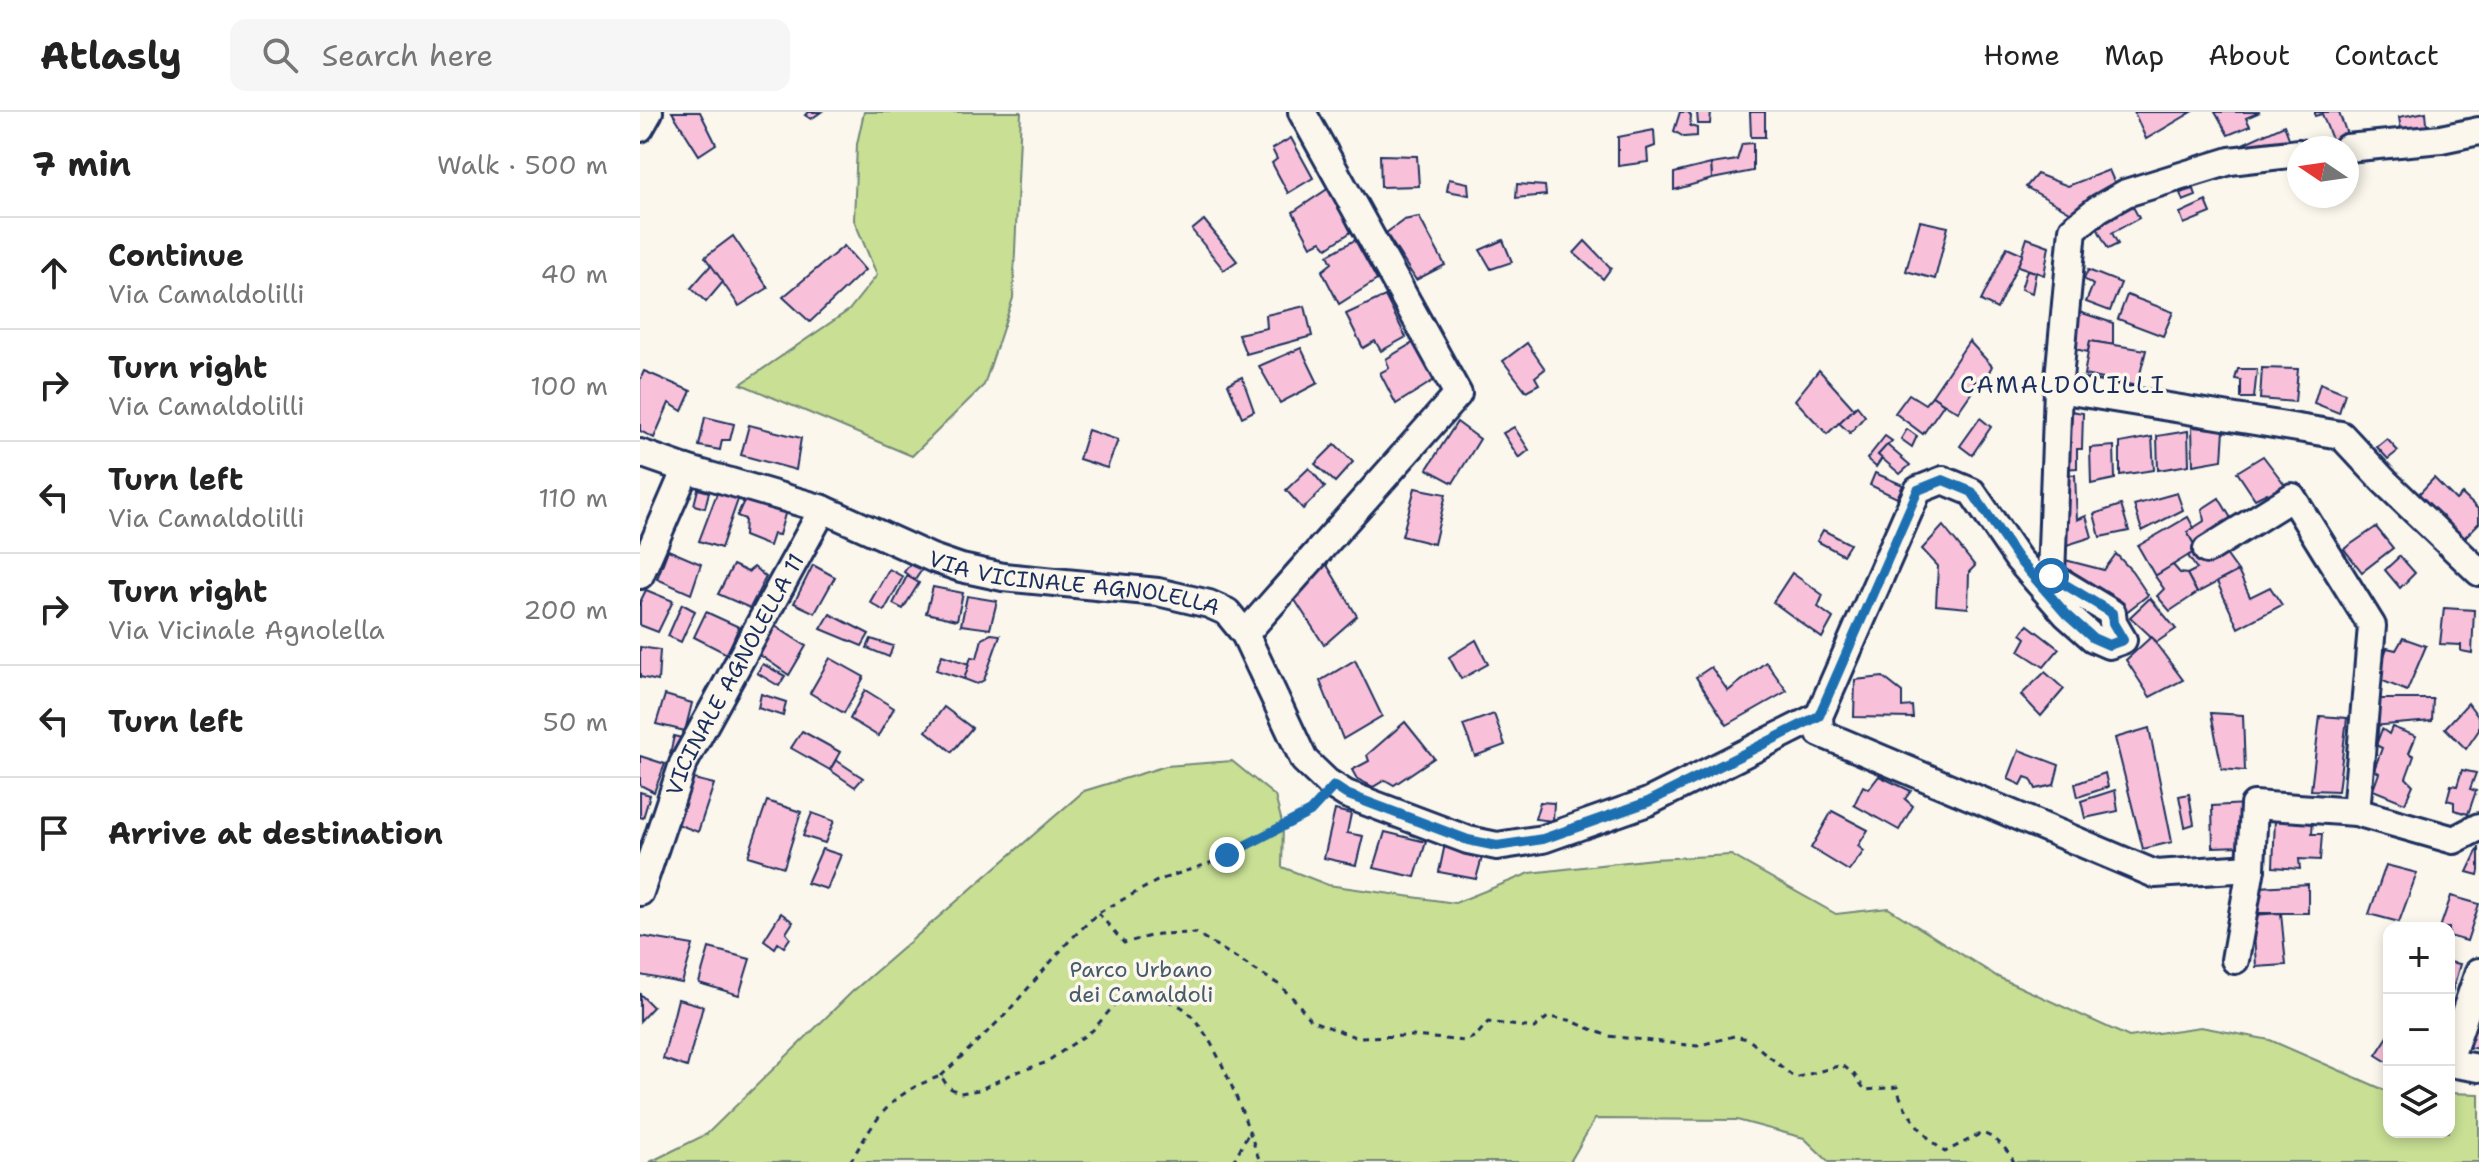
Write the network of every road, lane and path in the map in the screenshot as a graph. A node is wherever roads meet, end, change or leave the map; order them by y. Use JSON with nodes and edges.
{"nodes":[{"id":1,"x":649,"y":112,"type":"edge"},
{"id":2,"x":1302,"y":112,"type":"edge"},
{"id":3,"x":640,"y":128,"type":"edge"},
{"id":4,"x":2479,"y":131,"type":"edge"},
{"id":5,"x":2359,"y":147,"type":"edge"},
{"id":6,"x":2287,"y":154,"type":"edge"},
{"id":7,"x":2058,"y":389,"type":"junction"},
{"id":8,"x":640,"y":453,"type":"edge"},
{"id":9,"x":686,"y":469,"type":"junction"},
{"id":10,"x":823,"y":509,"type":"junction"},
{"id":11,"x":2207,"y":550,"type":"dead end"},
{"id":12,"x":2479,"y":572,"type":"edge"},
{"id":13,"x":640,"y":575,"type":"edge"},
{"id":14,"x":1245,"y":634,"type":"junction"},
{"id":15,"x":1819,"y":716,"type":"junction"},
{"id":16,"x":1334,"y":786,"type":"junction"},
{"id":17,"x":2356,"y":812,"type":"junction"},
{"id":18,"x":2479,"y":827,"type":"edge"},
{"id":19,"x":2251,"y":868,"type":"junction"},
{"id":20,"x":640,"y":892,"type":"edge"},
{"id":21,"x":1098,"y":913,"type":"junction"},
{"id":22,"x":2235,"y":960,"type":"dead end"},
{"id":23,"x":2479,"y":972,"type":"edge"},
{"id":24,"x":2455,"y":1044,"type":"edge"},
{"id":25,"x":2455,"y":1063,"type":"edge"},
{"id":26,"x":2479,"y":1068,"type":"edge"},
{"id":27,"x":941,"y":1076,"type":"junction"},
{"id":28,"x":1249,"y":1132,"type":"junction"},
{"id":29,"x":850,"y":1162,"type":"edge"},
{"id":30,"x":1233,"y":1162,"type":"edge"},
{"id":31,"x":1260,"y":1162,"type":"edge"},
{"id":32,"x":2014,"y":1162,"type":"edge"}],
"edges":[{"from":1,"to":3,"type":"street"},
{"from":2,"to":14,"type":"street"},
{"from":4,"to":5,"type":"street"},
{"from":6,"to":7,"type":"street"},
{"from":7,"to":12,"type":"street"},
{"from":7,"to":15,"type":"street"},
{"from":8,"to":9,"type":"street","name":"VIA VICINALE AGNOLELLA"},
{"from":9,"to":10,"type":"street","name":"VIA VICINALE AGNOLELLA"},
{"from":9,"to":13,"type":"street"},
{"from":10,"to":14,"type":"street","name":"VIA VICINALE AGNOLELLA"},
{"from":10,"to":20,"type":"street","name":"VICINALE AGNOLELLA 11"},
{"from":11,"to":17,"type":"street"},
{"from":14,"to":16,"type":"street","name":"VIA VICINALE AGNOLELLA"},
{"from":15,"to":16,"type":"street","name":"VIA VICINALE AGNOLELLA"},
{"from":15,"to":19,"type":"street"},
{"from":16,"to":21,"type":"path"},
{"from":17,"to":18,"type":"street"},
{"from":17,"to":19,"type":"street"},
{"from":19,"to":22,"type":"street"},
{"from":21,"to":27,"type":"path"},
{"from":21,"to":32,"type":"path"},
{"from":23,"to":24,"type":"street"},
{"from":25,"to":26,"type":"street"},
{"from":27,"to":28,"type":"path"},
{"from":27,"to":29,"type":"path"},
{"from":28,"to":30,"type":"path"},
{"from":28,"to":31,"type":"path"}]}
